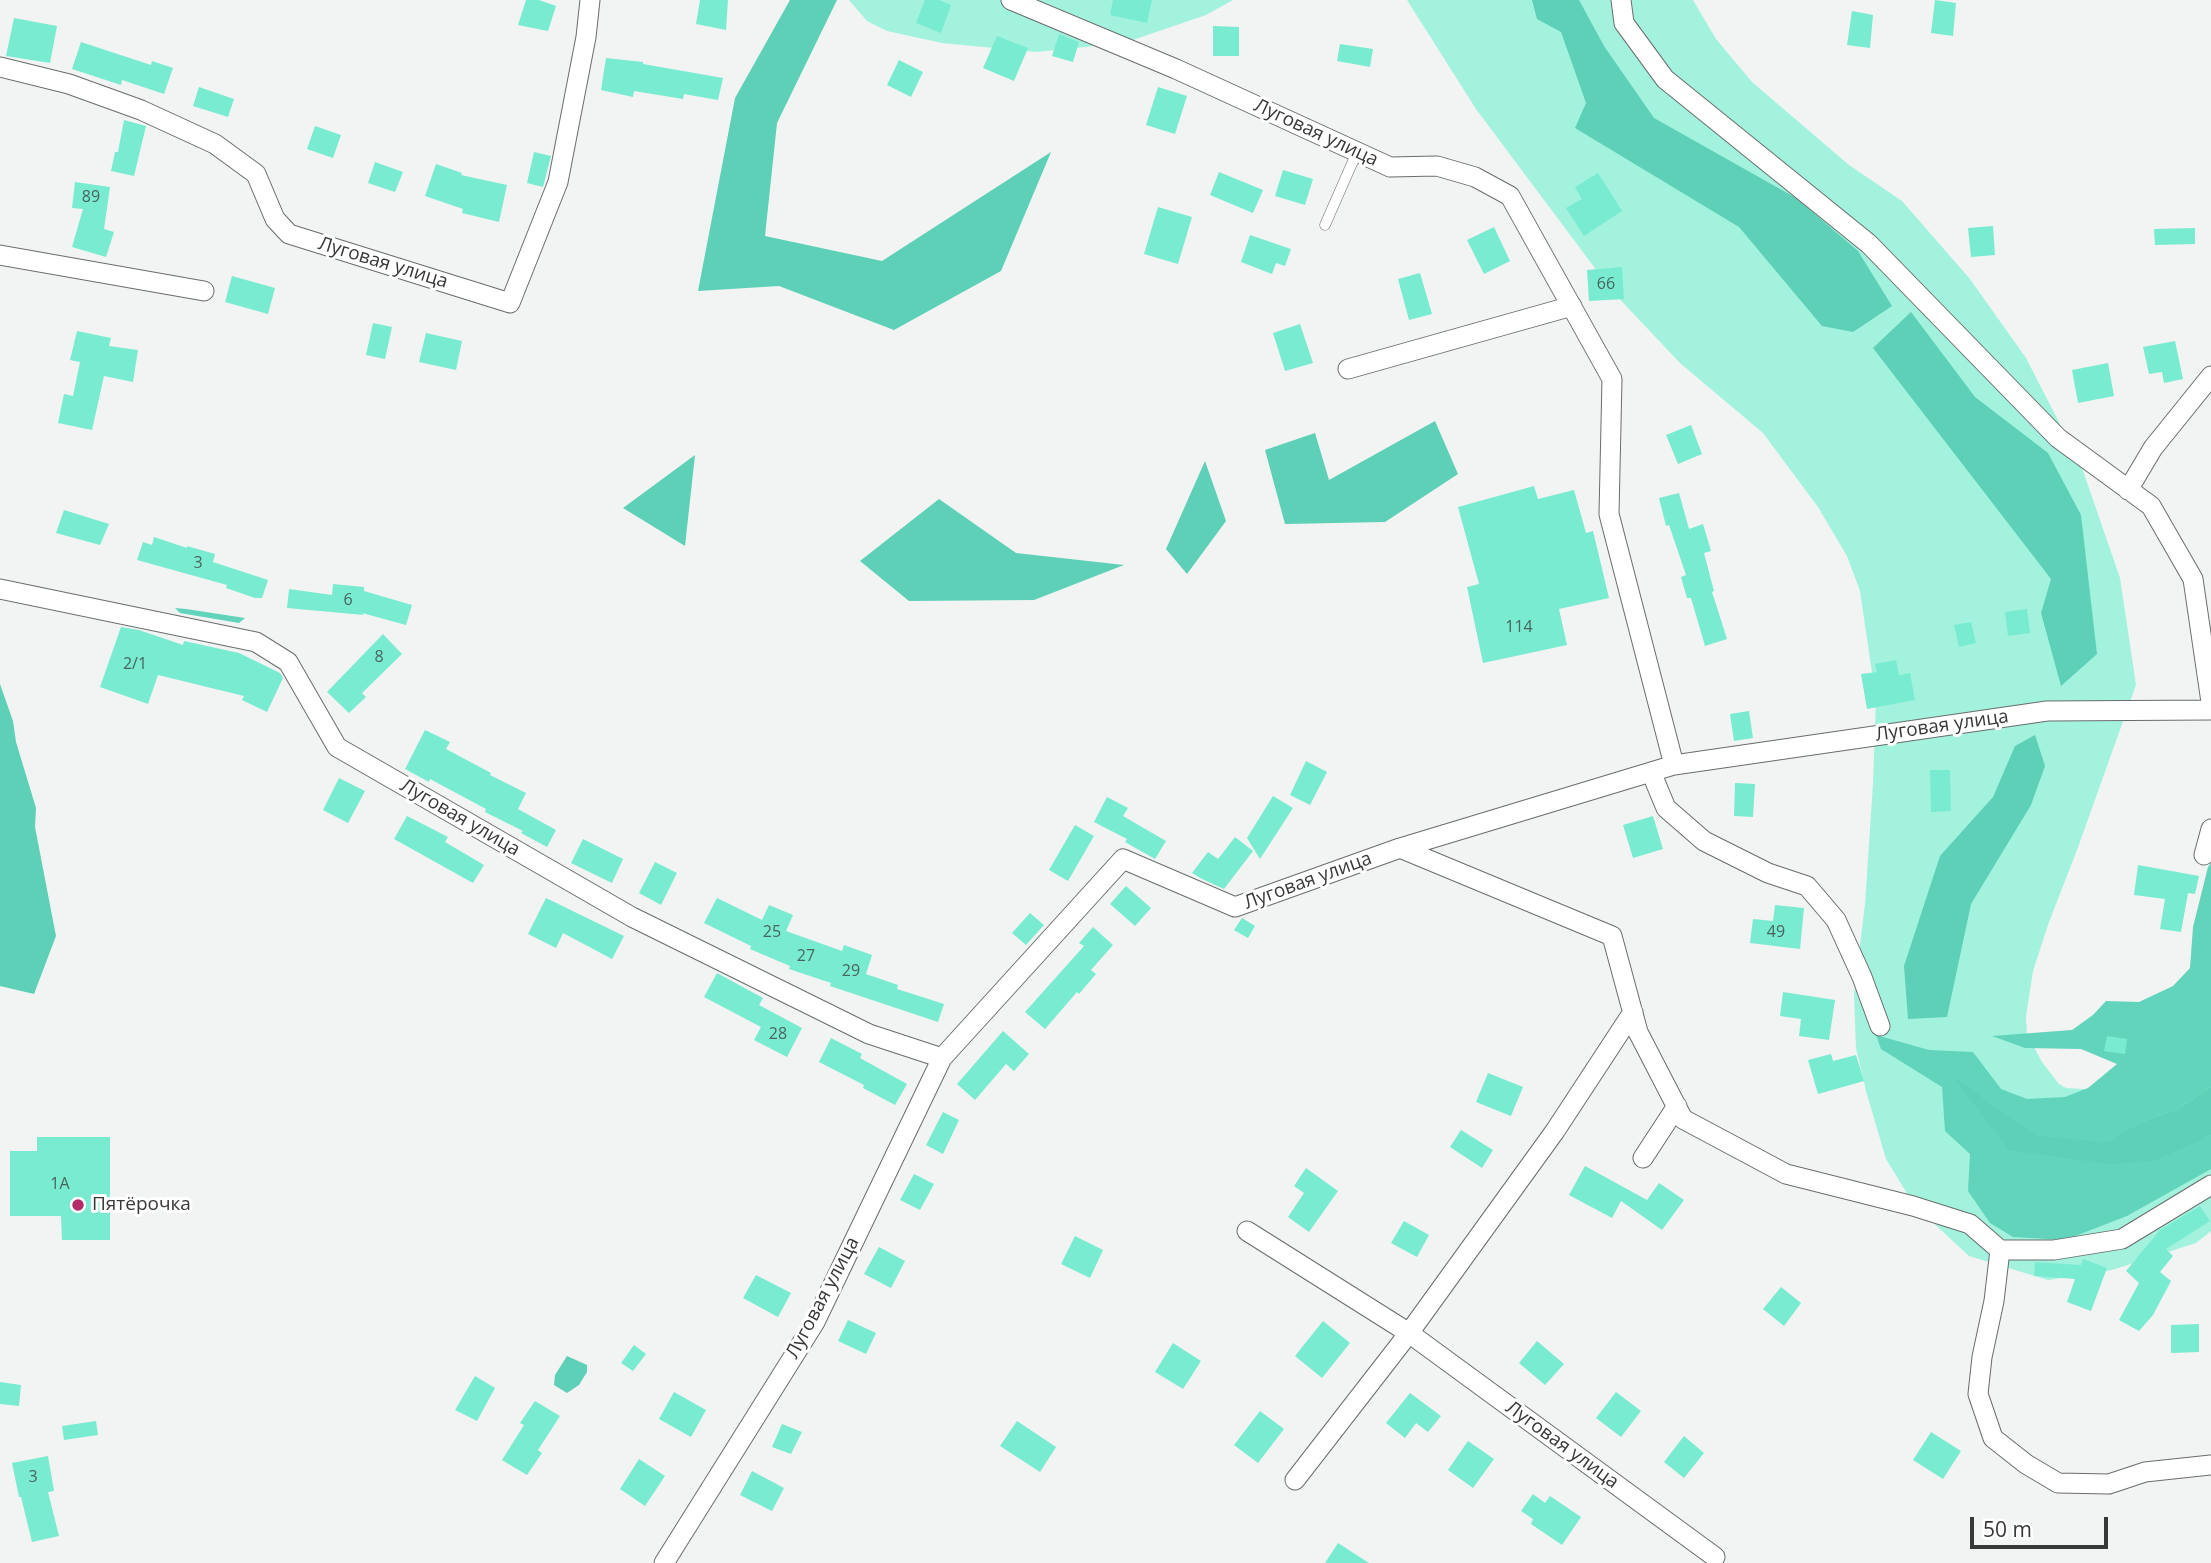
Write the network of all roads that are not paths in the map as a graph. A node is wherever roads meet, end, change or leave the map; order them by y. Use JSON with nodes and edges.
{"nodes":[{"id":1,"x":590,"y":0,"type":"edge"},
{"id":2,"x":1011,"y":0,"type":"edge"},
{"id":3,"x":1621,"y":0,"type":"edge"},
{"id":4,"x":0,"y":67,"type":"edge"},
{"id":5,"x":1357,"y":152,"type":"junction"},
{"id":6,"x":1325,"y":225,"type":"dead end"},
{"id":7,"x":0,"y":255,"type":"edge"},
{"id":8,"x":204,"y":291,"type":"dead end"},
{"id":9,"x":1572,"y":306,"type":"junction"},
{"id":10,"x":1348,"y":369,"type":"dead end"},
{"id":11,"x":2211,"y":376,"type":"edge"},
{"id":12,"x":2128,"y":490,"type":"junction"},
{"id":13,"x":0,"y":589,"type":"edge"},
{"id":14,"x":2211,"y":702,"type":"edge"},
{"id":15,"x":2211,"y":710,"type":"edge"},
{"id":16,"x":1674,"y":765,"type":"junction"},
{"id":17,"x":1651,"y":772,"type":"junction"},
{"id":18,"x":2211,"y":829,"type":"edge"},
{"id":19,"x":1401,"y":848,"type":"junction"},
{"id":20,"x":2204,"y":855,"type":"dead end"},
{"id":21,"x":1633,"y":1012,"type":"junction"},
{"id":22,"x":1880,"y":1026,"type":"dead end"},
{"id":23,"x":942,"y":1058,"type":"junction"},
{"id":24,"x":1676,"y":1106,"type":"junction"},
{"id":25,"x":1643,"y":1157,"type":"dead end"},
{"id":26,"x":2211,"y":1185,"type":"edge"},
{"id":27,"x":1247,"y":1231,"type":"dead end"},
{"id":28,"x":2000,"y":1250,"type":"junction"},
{"id":29,"x":1409,"y":1333,"type":"junction"},
{"id":30,"x":2211,"y":1465,"type":"edge"},
{"id":31,"x":1295,"y":1480,"type":"dead end"},
{"id":32,"x":1715,"y":1557,"type":"dead end"},
{"id":33,"x":664,"y":1563,"type":"edge"}],
"edges":[{"from":1,"to":4,"type":"street","name":"Луговая улица"},
{"from":2,"to":5,"type":"street","name":"Луговая улица"},
{"from":3,"to":12,"type":"street"},
{"from":5,"to":6,"type":"lane"},
{"from":5,"to":9,"type":"street","name":"Луговая улица"},
{"from":7,"to":8,"type":"street"},
{"from":9,"to":10,"type":"street"},
{"from":9,"to":16,"type":"street","name":"Луговая улица"},
{"from":11,"to":12,"type":"street"},
{"from":12,"to":14,"type":"street"},
{"from":13,"to":23,"type":"street","name":"Луговая улица"},
{"from":15,"to":16,"type":"street","name":"Луговая улица"},
{"from":16,"to":17,"type":"street","name":"Луговая улица"},
{"from":17,"to":19,"type":"street","name":"Луговая улица"},
{"from":17,"to":22,"type":"street"},
{"from":18,"to":20,"type":"street"},
{"from":19,"to":21,"type":"street"},
{"from":19,"to":23,"type":"street","name":"Луговая улица"},
{"from":21,"to":24,"type":"street"},
{"from":21,"to":29,"type":"street"},
{"from":23,"to":33,"type":"street","name":"Луговая улица"},
{"from":24,"to":25,"type":"street"},
{"from":24,"to":28,"type":"street"},
{"from":26,"to":28,"type":"street"},
{"from":27,"to":29,"type":"street","name":"Луговая улица"},
{"from":28,"to":30,"type":"street"},
{"from":29,"to":31,"type":"street"},
{"from":29,"to":32,"type":"street","name":"Луговая улица"}]}
